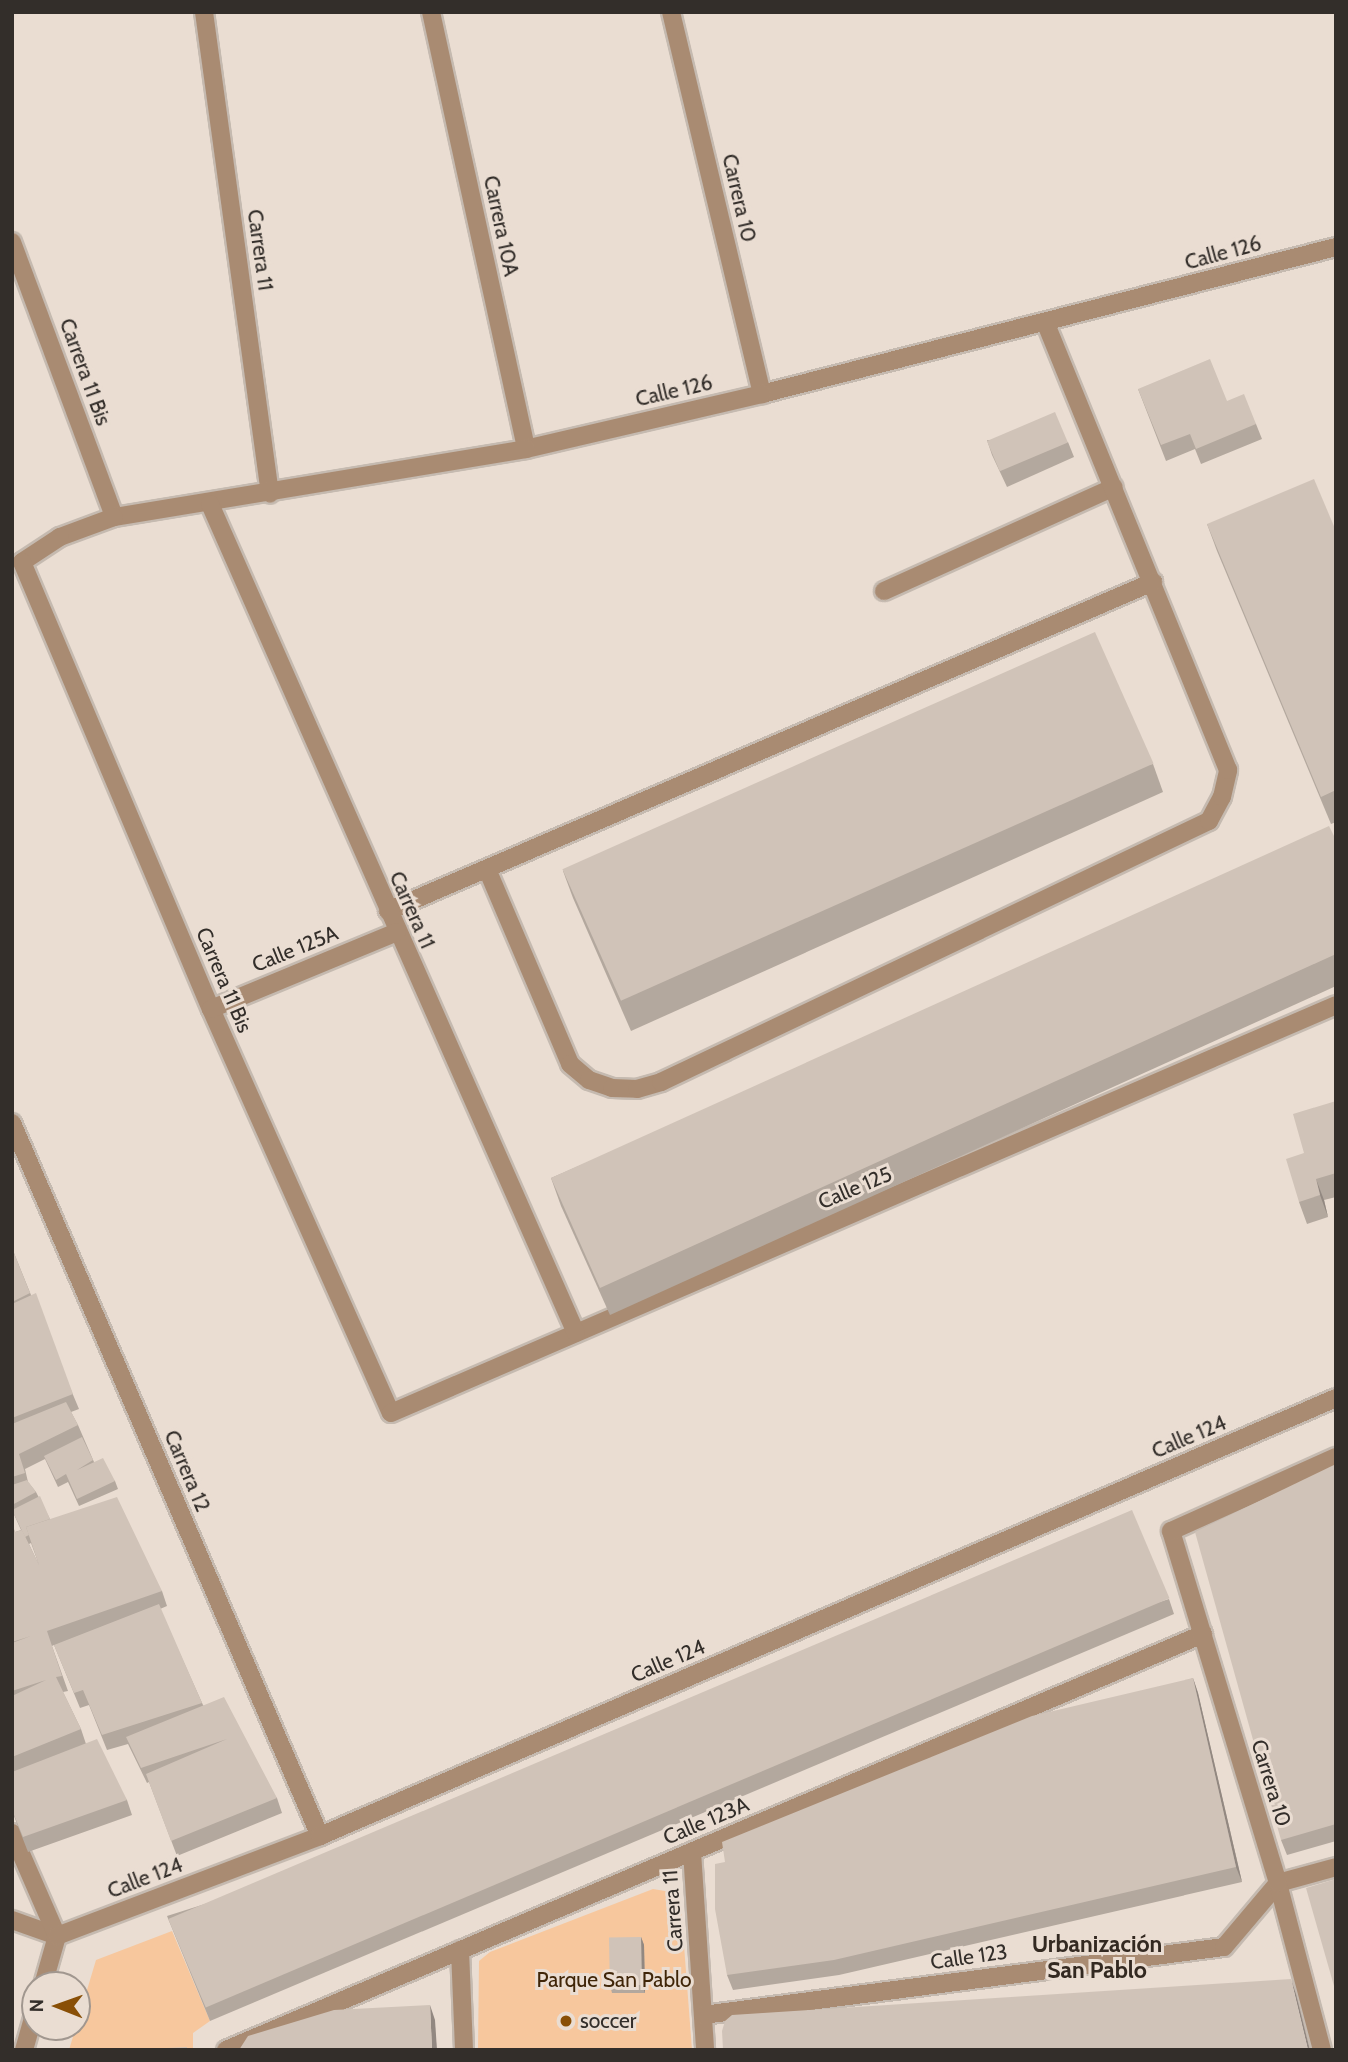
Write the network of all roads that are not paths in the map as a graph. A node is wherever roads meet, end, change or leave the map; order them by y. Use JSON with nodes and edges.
{"nodes":[{"id":1,"x":204,"y":12,"type":"edge"},
{"id":2,"x":430,"y":12,"type":"edge"},
{"id":3,"x":671,"y":12,"type":"edge"},
{"id":4,"x":12,"y":242,"type":"edge"},
{"id":5,"x":1336,"y":247,"type":"edge"},
{"id":6,"x":1045,"y":322,"type":"junction"},
{"id":7,"x":762,"y":394,"type":"junction"},
{"id":8,"x":526,"y":449,"type":"junction"},
{"id":9,"x":1114,"y":486,"type":"junction"},
{"id":10,"x":270,"y":493,"type":"junction"},
{"id":11,"x":210,"y":504,"type":"junction"},
{"id":12,"x":114,"y":517,"type":"junction"},
{"id":13,"x":22,"y":562,"type":"joint"},
{"id":14,"x":1153,"y":582,"type":"junction"},
{"id":15,"x":884,"y":591,"type":"dead end"},
{"id":16,"x":487,"y":869,"type":"junction"},
{"id":17,"x":388,"y":911,"type":"junction"},
{"id":18,"x":397,"y":932,"type":"junction"},
{"id":19,"x":1336,"y":1005,"type":"edge"},
{"id":20,"x":211,"y":1009,"type":"junction"},
{"id":21,"x":12,"y":1123,"type":"edge"},
{"id":22,"x":576,"y":1334,"type":"junction"},
{"id":23,"x":1336,"y":1398,"type":"edge"},
{"id":24,"x":391,"y":1412,"type":"joint"},
{"id":25,"x":1336,"y":1457,"type":"edge"},
{"id":26,"x":1203,"y":1634,"type":"junction"},
{"id":27,"x":12,"y":1833,"type":"edge"},
{"id":28,"x":320,"y":1836,"type":"junction"},
{"id":29,"x":692,"y":1852,"type":"junction"},
{"id":30,"x":1336,"y":1867,"type":"edge"},
{"id":31,"x":1278,"y":1883,"type":"junction"},
{"id":32,"x":12,"y":1920,"type":"edge"},
{"id":33,"x":57,"y":1936,"type":"junction"},
{"id":34,"x":460,"y":1950,"type":"junction"},
{"id":35,"x":47,"y":1971,"type":"edge"},
{"id":36,"x":703,"y":2015,"type":"junction"},
{"id":37,"x":226,"y":2050,"type":"edge"},
{"id":38,"x":464,"y":2050,"type":"edge"},
{"id":39,"x":705,"y":2050,"type":"edge"},
{"id":40,"x":1322,"y":2050,"type":"edge"}],
"edges":[{"from":1,"to":10,"type":"street","name":"Carrera 11"},
{"from":2,"to":8,"type":"street","name":"Carrera 10A"},
{"from":3,"to":7,"type":"street","name":"Carrera 10"},
{"from":4,"to":12,"type":"street","name":"Carrera 11 Bis"},
{"from":5,"to":6,"type":"street","name":"Calle 126"},
{"from":6,"to":7,"type":"street","name":"Calle 126"},
{"from":6,"to":9,"type":"street"},
{"from":7,"to":8,"type":"street","name":"Calle 126"},
{"from":8,"to":10,"type":"street","name":"Calle 126"},
{"from":9,"to":14,"type":"street"},
{"from":9,"to":15,"type":"street"},
{"from":10,"to":11,"type":"street","name":"Calle 126"},
{"from":11,"to":12,"type":"street","name":"Calle 126"},
{"from":11,"to":17,"type":"street","name":"Carrera 11"},
{"from":12,"to":13,"type":"street","name":"Calle 126"},
{"from":13,"to":20,"type":"street","name":"Carrera 11 Bis"},
{"from":14,"to":16,"type":"street"},
{"from":14,"to":16,"type":"street"},
{"from":16,"to":17,"type":"street"},
{"from":17,"to":18,"type":"street","name":"Carrera 11"},
{"from":18,"to":20,"type":"street","name":"Calle 125A"},
{"from":18,"to":22,"type":"street","name":"Carrera 11"},
{"from":19,"to":22,"type":"street","name":"Calle 125"},
{"from":20,"to":24,"type":"street","name":"Carrera 11 Bis"},
{"from":21,"to":28,"type":"street","name":"Carrera 12"},
{"from":22,"to":24,"type":"street","name":"Calle 125"},
{"from":23,"to":28,"type":"street","name":"Calle 124"},
{"from":25,"to":26,"type":"street","name":"Carrera 10"},
{"from":26,"to":29,"type":"street","name":"Calle 123A"},
{"from":26,"to":31,"type":"street","name":"Carrera 10"},
{"from":27,"to":33,"type":"street"},
{"from":28,"to":33,"type":"street","name":"Calle 124"},
{"from":29,"to":34,"type":"street","name":"Calle 123A"},
{"from":29,"to":36,"type":"street","name":"Carrera 11"},
{"from":30,"to":31,"type":"street"},
{"from":31,"to":36,"type":"street","name":"Calle 123"},
{"from":31,"to":40,"type":"street","name":"Carrera 10"},
{"from":32,"to":33,"type":"street"},
{"from":33,"to":35,"type":"street"},
{"from":34,"to":37,"type":"street","name":"Calle 123A"},
{"from":34,"to":38,"type":"street"},
{"from":36,"to":39,"type":"street","name":"Carrera 11"}]}
